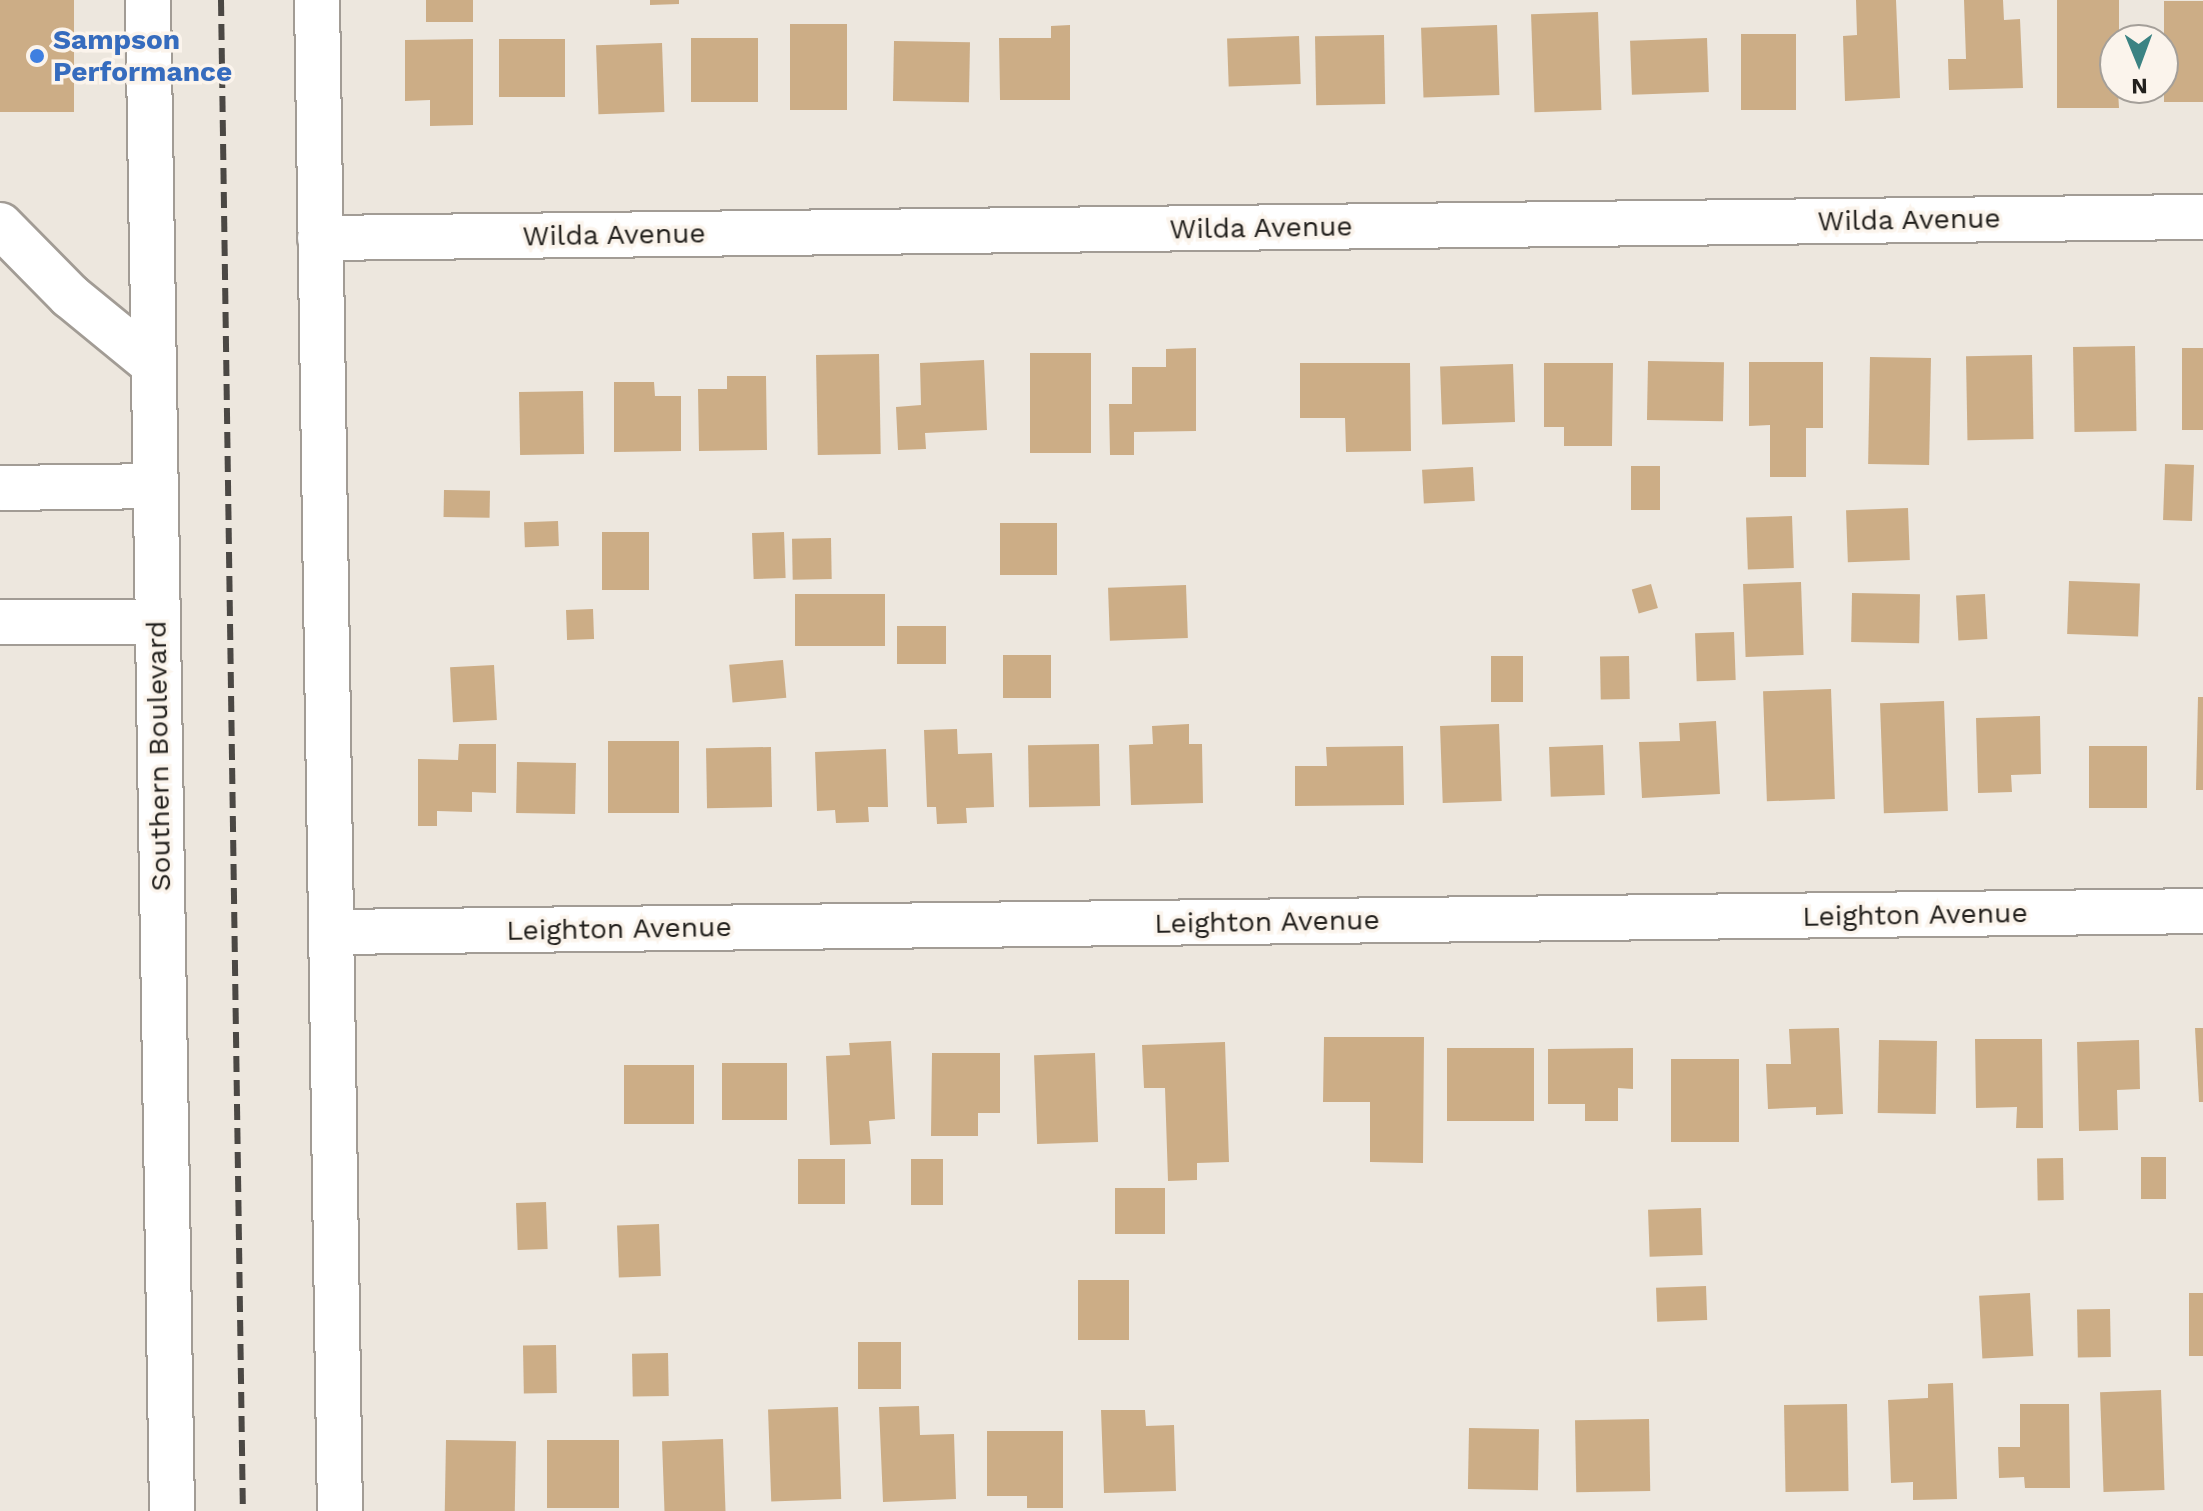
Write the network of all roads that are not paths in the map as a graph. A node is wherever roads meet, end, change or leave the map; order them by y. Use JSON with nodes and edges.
{"nodes":[{"id":1,"x":148,"y":0,"type":"edge"},
{"id":2,"x":317,"y":0,"type":"edge"},
{"id":3,"x":2203,"y":217,"type":"edge"},
{"id":4,"x":0,"y":225,"type":"edge"},
{"id":5,"x":320,"y":238,"type":"junction"},
{"id":6,"x":152,"y":363,"type":"junction"},
{"id":7,"x":155,"y":486,"type":"junction"},
{"id":8,"x":0,"y":488,"type":"edge"},
{"id":9,"x":0,"y":622,"type":"edge"},
{"id":10,"x":157,"y":622,"type":"junction"},
{"id":11,"x":2203,"y":911,"type":"edge"},
{"id":12,"x":331,"y":932,"type":"junction"},
{"id":13,"x":172,"y":1511,"type":"edge"},
{"id":14,"x":340,"y":1511,"type":"edge"}],
"edges":[{"from":1,"to":6,"type":"street","name":"Southern Boulevard"},
{"from":2,"to":5,"type":"street"},
{"from":3,"to":5,"type":"street","name":"Wilda Avenue"},
{"from":4,"to":6,"type":"street"},
{"from":5,"to":12,"type":"street"},
{"from":6,"to":7,"type":"street","name":"Southern Boulevard"},
{"from":7,"to":8,"type":"street"},
{"from":7,"to":10,"type":"street","name":"Southern Boulevard"},
{"from":9,"to":10,"type":"street"},
{"from":10,"to":13,"type":"street","name":"Southern Boulevard"},
{"from":11,"to":12,"type":"street","name":"Leighton Avenue"},
{"from":12,"to":14,"type":"street"}]}
